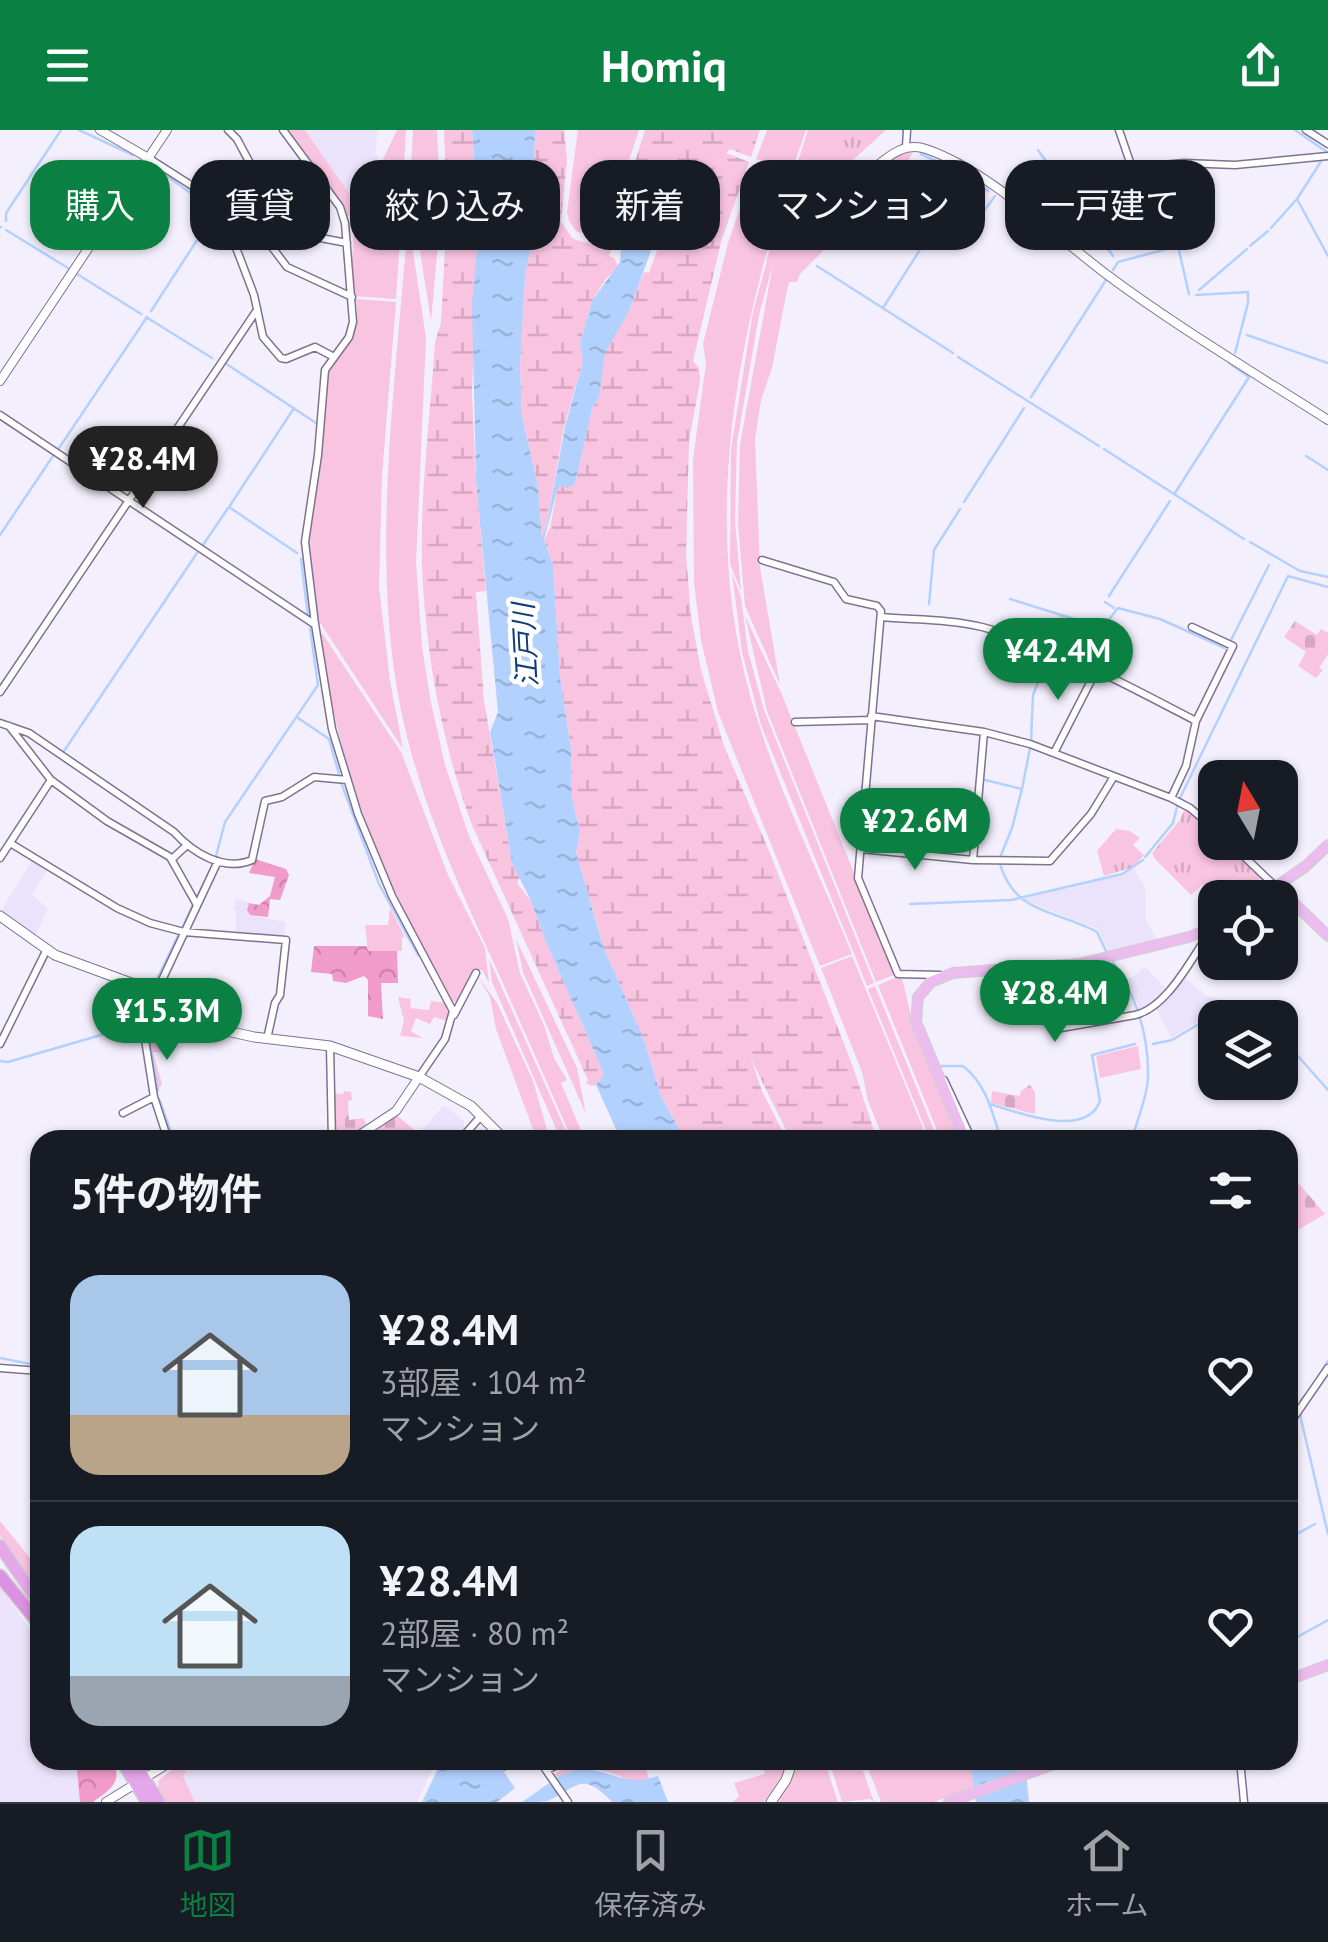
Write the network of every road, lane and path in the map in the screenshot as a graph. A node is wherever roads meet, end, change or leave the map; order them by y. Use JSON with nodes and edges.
{"nodes":[{"id":1,"x":100,"y":130,"type":"edge"},
{"id":2,"x":168,"y":130,"type":"edge"},
{"id":3,"x":228,"y":130,"type":"edge"},
{"id":4,"x":283,"y":130,"type":"edge"},
{"id":5,"x":907,"y":130,"type":"edge"},
{"id":6,"x":1118,"y":130,"type":"edge"},
{"id":7,"x":1306,"y":130,"type":"edge"},
{"id":8,"x":1328,"y":144,"type":"edge"},
{"id":9,"x":906,"y":148,"type":"junction"},
{"id":10,"x":1325,"y":156,"type":"edge"},
{"id":11,"x":150,"y":159,"type":"junction"},
{"id":12,"x":249,"y":160,"type":"edge"},
{"id":13,"x":887,"y":160,"type":"edge"},
{"id":14,"x":190,"y":184,"type":"edge"},
{"id":15,"x":330,"y":239,"type":"edge"},
{"id":16,"x":347,"y":242,"type":"junction"},
{"id":17,"x":236,"y":250,"type":"edge"},
{"id":18,"x":273,"y":250,"type":"edge"},
{"id":19,"x":353,"y":297,"type":"junction"},
{"id":20,"x":257,"y":310,"type":"junction"},
{"id":21,"x":334,"y":357,"type":"junction"},
{"id":22,"x":0,"y":381,"type":"edge"},
{"id":23,"x":0,"y":414,"type":"edge"},
{"id":24,"x":1328,"y":420,"type":"edge"},
{"id":25,"x":128,"y":501,"type":"junction"},
{"id":26,"x":762,"y":560,"type":"dead end"},
{"id":27,"x":880,"y":617,"type":"junction"},
{"id":28,"x":315,"y":624,"type":"junction"},
{"id":29,"x":1192,"y":626,"type":"dead end"},
{"id":30,"x":1096,"y":671,"type":"junction"},
{"id":31,"x":0,"y":692,"type":"edge"},
{"id":32,"x":871,"y":718,"type":"junction"},
{"id":33,"x":1196,"y":721,"type":"junction"},
{"id":34,"x":795,"y":722,"type":"dead end"},
{"id":35,"x":4,"y":724,"type":"edge"},
{"id":36,"x":984,"y":732,"type":"junction"},
{"id":37,"x":1054,"y":753,"type":"junction"},
{"id":38,"x":1113,"y":778,"type":"junction"},
{"id":39,"x":51,"y":780,"type":"junction"},
{"id":40,"x":347,"y":780,"type":"junction"},
{"id":41,"x":1171,"y":798,"type":"junction"},
{"id":42,"x":1198,"y":815,"type":"edge"},
{"id":43,"x":10,"y":843,"type":"junction"},
{"id":44,"x":188,"y":845,"type":"junction"},
{"id":45,"x":1328,"y":845,"type":"edge"},
{"id":46,"x":861,"y":850,"type":"junction"},
{"id":47,"x":0,"y":858,"type":"edge"},
{"id":48,"x":172,"y":859,"type":"junction"},
{"id":49,"x":973,"y":860,"type":"junction"},
{"id":50,"x":1248,"y":860,"type":"edge"},
{"id":51,"x":218,"y":862,"type":"junction"},
{"id":52,"x":1270,"y":880,"type":"edge"},
{"id":53,"x":1285,"y":880,"type":"edge"},
{"id":54,"x":197,"y":905,"type":"junction"},
{"id":55,"x":1298,"y":907,"type":"edge"},
{"id":56,"x":0,"y":916,"type":"edge"},
{"id":57,"x":184,"y":932,"type":"junction"},
{"id":58,"x":1198,"y":932,"type":"edge"},
{"id":59,"x":1328,"y":936,"type":"edge"},
{"id":60,"x":1198,"y":950,"type":"edge"},
{"id":61,"x":46,"y":951,"type":"junction"},
{"id":62,"x":1054,"y":966,"type":"junction"},
{"id":63,"x":476,"y":972,"type":"dead end"},
{"id":64,"x":941,"y":976,"type":"junction"},
{"id":65,"x":153,"y":991,"type":"junction"},
{"id":66,"x":454,"y":1016,"type":"junction"},
{"id":67,"x":268,"y":1039,"type":"junction"},
{"id":68,"x":0,"y":1044,"type":"edge"},
{"id":69,"x":330,"y":1046,"type":"junction"},
{"id":70,"x":419,"y":1078,"type":"junction"},
{"id":71,"x":154,"y":1097,"type":"junction"},
{"id":72,"x":123,"y":1113,"type":"dead end"},
{"id":73,"x":482,"y":1115,"type":"junction"},
{"id":74,"x":165,"y":1130,"type":"edge"},
{"id":75,"x":332,"y":1130,"type":"edge"},
{"id":76,"x":367,"y":1130,"type":"edge"},
{"id":77,"x":469,"y":1130,"type":"edge"},
{"id":78,"x":496,"y":1130,"type":"edge"},
{"id":79,"x":963,"y":1130,"type":"edge"},
{"id":80,"x":0,"y":1368,"type":"edge"},
{"id":81,"x":1328,"y":1368,"type":"edge"},
{"id":82,"x":30,"y":1370,"type":"edge"},
{"id":83,"x":1298,"y":1412,"type":"edge"},
{"id":84,"x":0,"y":1546,"type":"edge"},
{"id":85,"x":0,"y":1567,"type":"edge"},
{"id":86,"x":0,"y":1576,"type":"edge"},
{"id":87,"x":30,"y":1590,"type":"edge"},
{"id":88,"x":30,"y":1612,"type":"edge"},
{"id":89,"x":30,"y":1614,"type":"edge"},
{"id":90,"x":1328,"y":1665,"type":"edge"},
{"id":91,"x":1298,"y":1676,"type":"edge"},
{"id":92,"x":130,"y":1770,"type":"edge"},
{"id":93,"x":135,"y":1770,"type":"edge"},
{"id":94,"x":156,"y":1770,"type":"edge"},
{"id":95,"x":547,"y":1770,"type":"edge"},
{"id":96,"x":790,"y":1770,"type":"edge"},
{"id":97,"x":1037,"y":1770,"type":"edge"},
{"id":98,"x":1241,"y":1770,"type":"edge"},
{"id":99,"x":138,"y":1780,"type":"junction"},
{"id":100,"x":567,"y":1801,"type":"edge"},
{"id":101,"x":106,"y":1802,"type":"edge"},
{"id":102,"x":146,"y":1802,"type":"edge"},
{"id":103,"x":159,"y":1802,"type":"edge"},
{"id":104,"x":771,"y":1802,"type":"edge"},
{"id":105,"x":949,"y":1802,"type":"edge"},
{"id":106,"x":1244,"y":1802,"type":"edge"}],
"edges":[{"from":1,"to":11,"type":"street"},
{"from":2,"to":11,"type":"street"},
{"from":3,"to":12,"type":"street"},
{"from":4,"to":16,"type":"street"},
{"from":5,"to":9,"type":"street"},
{"from":6,"to":10,"type":"street"},
{"from":7,"to":8,"type":"street"},
{"from":9,"to":13,"type":"street"},
{"from":9,"to":24,"type":"street"},
{"from":11,"to":14,"type":"street"},
{"from":11,"to":22,"type":"street"},
{"from":15,"to":16,"type":"street"},
{"from":16,"to":19,"type":"street"},
{"from":17,"to":20,"type":"street"},
{"from":18,"to":19,"type":"street"},
{"from":19,"to":21,"type":"street"},
{"from":20,"to":21,"type":"street"},
{"from":20,"to":25,"type":"street"},
{"from":21,"to":28,"type":"street"},
{"from":23,"to":25,"type":"street"},
{"from":25,"to":28,"type":"street"},
{"from":25,"to":31,"type":"street"},
{"from":26,"to":27,"type":"street"},
{"from":27,"to":30,"type":"street"},
{"from":27,"to":32,"type":"street"},
{"from":28,"to":40,"type":"street"},
{"from":29,"to":33,"type":"street"},
{"from":30,"to":33,"type":"street"},
{"from":30,"to":37,"type":"street"},
{"from":32,"to":34,"type":"street"},
{"from":32,"to":36,"type":"street"},
{"from":32,"to":46,"type":"street"},
{"from":33,"to":41,"type":"street"},
{"from":35,"to":39,"type":"street"},
{"from":35,"to":44,"type":"street"},
{"from":36,"to":37,"type":"street"},
{"from":36,"to":49,"type":"street"},
{"from":37,"to":38,"type":"street"},
{"from":38,"to":41,"type":"street"},
{"from":38,"to":49,"type":"street"},
{"from":39,"to":43,"type":"street"},
{"from":39,"to":48,"type":"street"},
{"from":40,"to":51,"type":"street"},
{"from":40,"to":66,"type":"street"},
{"from":41,"to":42,"type":"street"},
{"from":43,"to":47,"type":"street"},
{"from":43,"to":57,"type":"street"},
{"from":44,"to":48,"type":"street"},
{"from":44,"to":51,"type":"street"},
{"from":45,"to":53,"type":"main road"},
{"from":46,"to":49,"type":"street"},
{"from":46,"to":64,"type":"street"},
{"from":48,"to":54,"type":"street"},
{"from":50,"to":52,"type":"street"},
{"from":51,"to":54,"type":"street"},
{"from":54,"to":57,"type":"street"},
{"from":55,"to":59,"type":"main road"},
{"from":56,"to":61,"type":"main road"},
{"from":57,"to":65,"type":"street"},
{"from":57,"to":67,"type":"street"},
{"from":58,"to":62,"type":"main road"},
{"from":60,"to":62,"type":"street"},
{"from":61,"to":65,"type":"main road"},
{"from":61,"to":68,"type":"street"},
{"from":62,"to":64,"type":"main road"},
{"from":63,"to":66,"type":"street"},
{"from":64,"to":79,"type":"main road"},
{"from":65,"to":67,"type":"main road"},
{"from":65,"to":71,"type":"street"},
{"from":66,"to":70,"type":"street"},
{"from":67,"to":69,"type":"main road"},
{"from":69,"to":70,"type":"main road"},
{"from":69,"to":75,"type":"street"},
{"from":70,"to":73,"type":"main road"},
{"from":70,"to":76,"type":"street"},
{"from":71,"to":72,"type":"street"},
{"from":71,"to":74,"type":"street"},
{"from":73,"to":77,"type":"street"},
{"from":73,"to":78,"type":"main road"},
{"from":80,"to":82,"type":"street"},
{"from":81,"to":83,"type":"street"},
{"from":84,"to":87,"type":"highway"},
{"from":85,"to":88,"type":"highway"},
{"from":86,"to":89,"type":"highway"},
{"from":90,"to":91,"type":"main road"},
{"from":92,"to":99,"type":"highway"},
{"from":93,"to":99,"type":"highway"},
{"from":94,"to":99,"type":"street"},
{"from":95,"to":100,"type":"street"},
{"from":96,"to":104,"type":"main road"},
{"from":97,"to":105,"type":"main road"},
{"from":98,"to":106,"type":"street"},
{"from":99,"to":101,"type":"street"},
{"from":99,"to":102,"type":"highway"},
{"from":99,"to":103,"type":"highway"}]}
